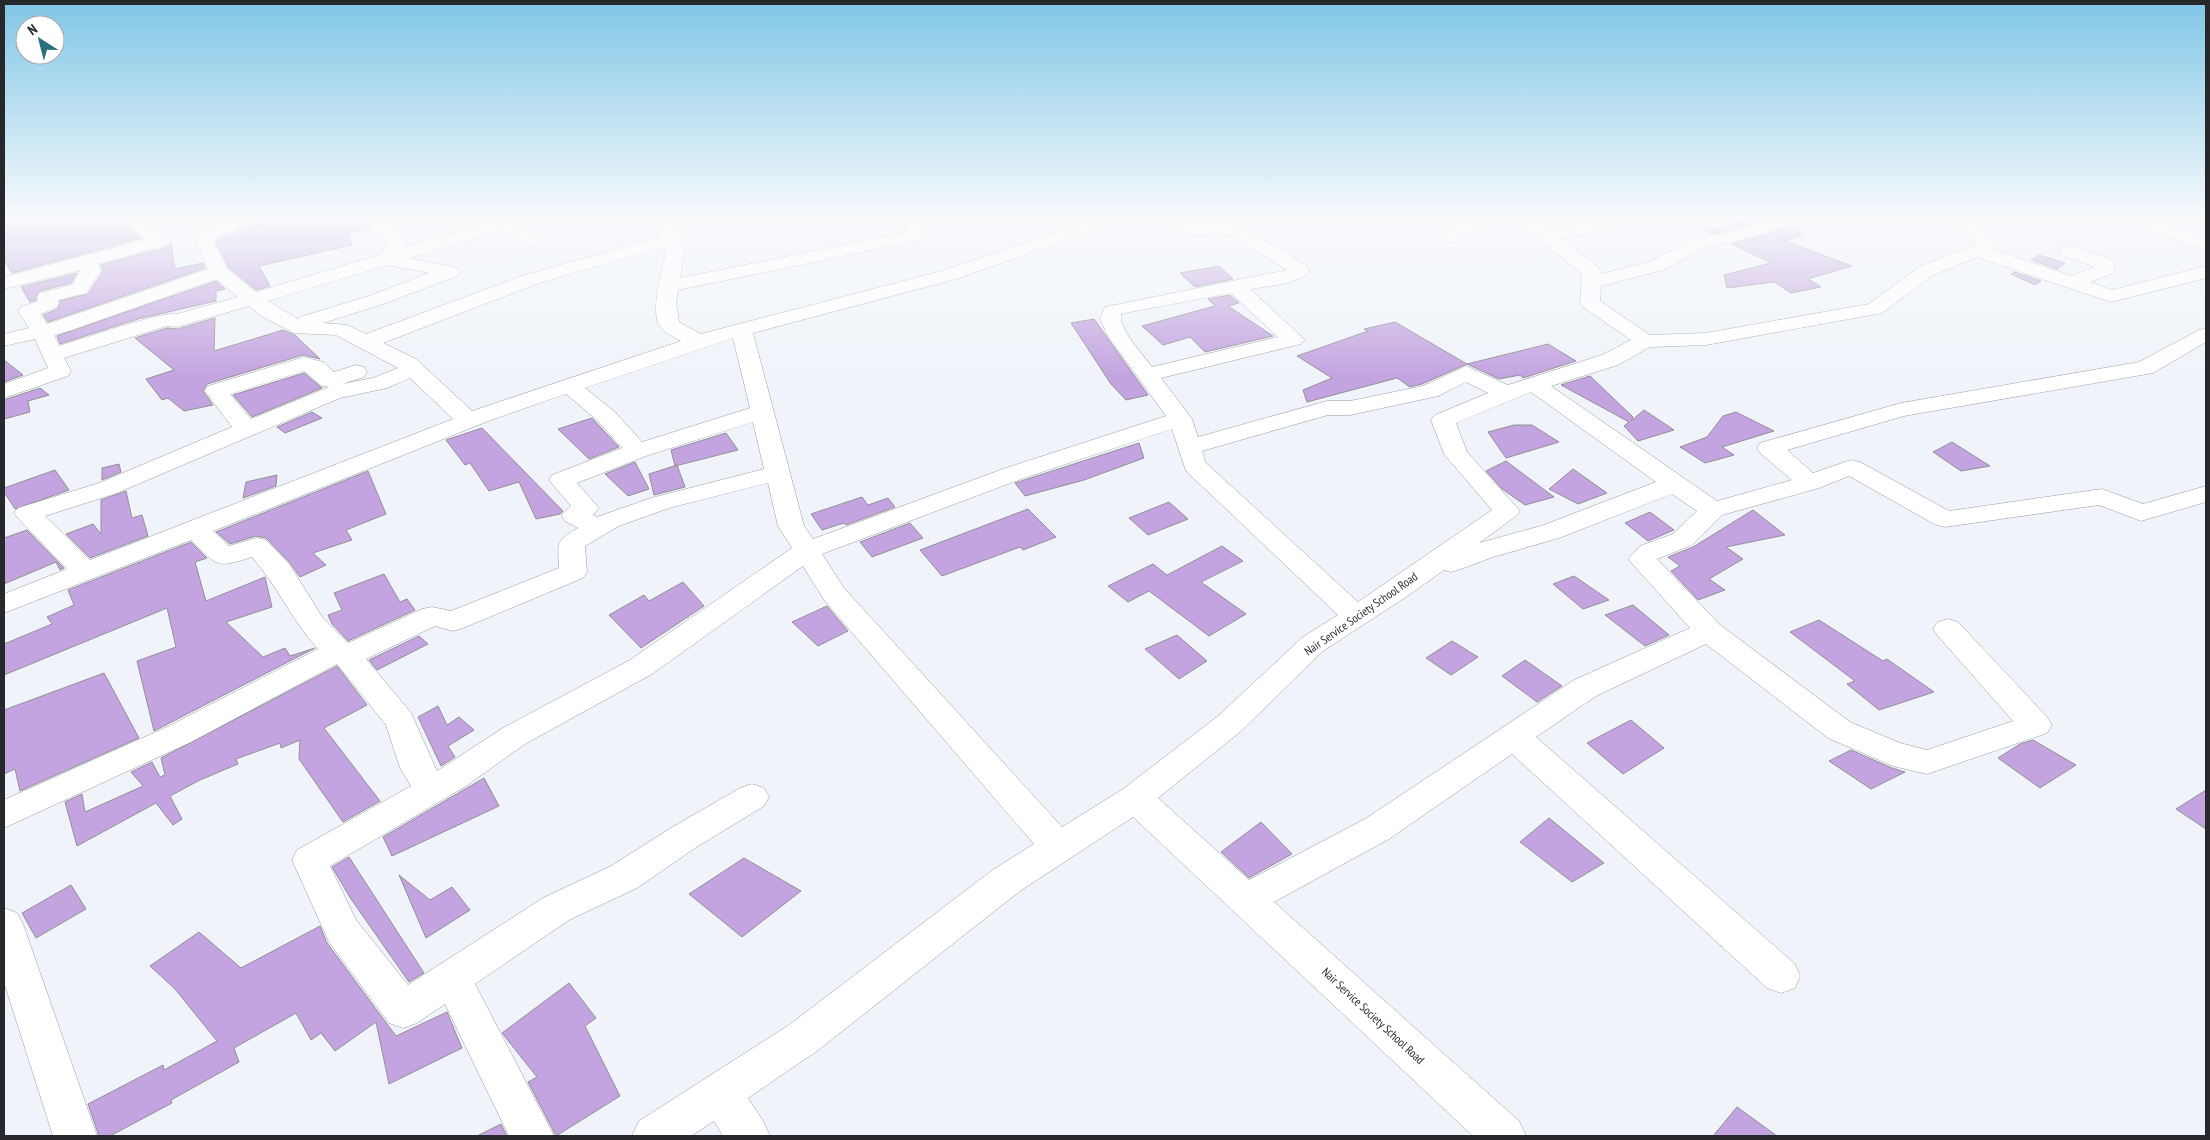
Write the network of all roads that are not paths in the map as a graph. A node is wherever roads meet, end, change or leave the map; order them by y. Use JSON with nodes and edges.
{"nodes":[{"id":1,"x":53,"y":270,"type":"edge"},
{"id":2,"x":91,"y":270,"type":"edge"},
{"id":3,"x":353,"y":270,"type":"edge"},
{"id":4,"x":441,"y":270,"type":"edge"},
{"id":5,"x":564,"y":270,"type":"edge"},
{"id":6,"x":672,"y":270,"type":"edge"},
{"id":7,"x":747,"y":270,"type":"edge"},
{"id":8,"x":965,"y":270,"type":"edge"},
{"id":9,"x":1299,"y":270,"type":"edge"},
{"id":10,"x":1590,"y":270,"type":"edge"},
{"id":11,"x":1640,"y":270,"type":"edge"},
{"id":12,"x":1928,"y":270,"type":"edge"},
{"id":13,"x":2035,"y":270,"type":"edge"},
{"id":14,"x":2103,"y":270,"type":"edge"},
{"id":15,"x":219,"y":272,"type":"joint"},
{"id":16,"x":2206,"y":272,"type":"edge"},
{"id":17,"x":4,"y":283,"type":"edge"},
{"id":18,"x":1591,"y":283,"type":"junction"},
{"id":19,"x":2072,"y":283,"type":"junction"},
{"id":20,"x":670,"y":286,"type":"junction"},
{"id":21,"x":1235,"y":286,"type":"junction"},
{"id":22,"x":252,"y":298,"type":"junction"},
{"id":23,"x":294,"y":325,"type":"junction"},
{"id":24,"x":742,"y":330,"type":"junction"},
{"id":25,"x":42,"y":332,"type":"junction"},
{"id":26,"x":2206,"y":334,"type":"edge"},
{"id":27,"x":4,"y":340,"type":"edge"},
{"id":28,"x":1646,"y":340,"type":"junction"},
{"id":29,"x":364,"y":342,"type":"junction"},
{"id":30,"x":699,"y":342,"type":"junction"},
{"id":31,"x":52,"y":355,"type":"junction"},
{"id":32,"x":404,"y":363,"type":"junction"},
{"id":33,"x":1146,"y":375,"type":"junction"},
{"id":34,"x":1534,"y":384,"type":"junction"},
{"id":35,"x":569,"y":386,"type":"junction"},
{"id":36,"x":4,"y":391,"type":"edge"},
{"id":37,"x":1506,"y":394,"type":"junction"},
{"id":38,"x":762,"y":412,"type":"junction"},
{"id":39,"x":470,"y":420,"type":"junction"},
{"id":40,"x":247,"y":430,"type":"junction"},
{"id":41,"x":1185,"y":433,"type":"junction"},
{"id":42,"x":637,"y":451,"type":"junction"},
{"id":43,"x":777,"y":473,"type":"junction"},
{"id":44,"x":1810,"y":483,"type":"junction"},
{"id":45,"x":1675,"y":484,"type":"junction"},
{"id":46,"x":2206,"y":494,"type":"edge"},
{"id":47,"x":1713,"y":510,"type":"junction"},
{"id":48,"x":597,"y":528,"type":"junction"},
{"id":49,"x":195,"y":529,"type":"junction"},
{"id":50,"x":806,"y":551,"type":"junction"},
{"id":51,"x":86,"y":572,"type":"junction"},
{"id":52,"x":1416,"y":577,"type":"junction"},
{"id":53,"x":4,"y":604,"type":"edge"},
{"id":54,"x":1356,"y":616,"type":"junction"},
{"id":55,"x":1948,"y":630,"type":"dead end"},
{"id":56,"x":1709,"y":631,"type":"junction"},
{"id":57,"x":343,"y":654,"type":"junction"},
{"id":58,"x":1513,"y":736,"type":"junction"},
{"id":59,"x":432,"y":790,"type":"junction"},
{"id":60,"x":752,"y":797,"type":"dead end"},
{"id":61,"x":1135,"y":798,"type":"junction"},
{"id":62,"x":4,"y":815,"type":"edge"},
{"id":63,"x":1058,"y":847,"type":"junction"},
{"id":64,"x":1246,"y":900,"type":"junction"},
{"id":65,"x":4,"y":924,"type":"edge"},
{"id":66,"x":1781,"y":976,"type":"dead end"},
{"id":67,"x":12,"y":977,"type":"edge"},
{"id":68,"x":452,"y":978,"type":"junction"},
{"id":69,"x":720,"y":1093,"type":"junction"},
{"id":70,"x":75,"y":1136,"type":"edge"},
{"id":71,"x":532,"y":1136,"type":"edge"},
{"id":72,"x":654,"y":1136,"type":"edge"},
{"id":73,"x":748,"y":1136,"type":"edge"},
{"id":74,"x":1504,"y":1136,"type":"edge"}],
"edges":[{"from":1,"to":17,"type":"street"},
{"from":2,"to":25,"type":"street"},
{"from":3,"to":22,"type":"street"},
{"from":4,"to":23,"type":"street"},
{"from":5,"to":29,"type":"street"},
{"from":6,"to":20,"type":"street"},
{"from":7,"to":20,"type":"street"},
{"from":8,"to":24,"type":"street"},
{"from":9,"to":21,"type":"street"},
{"from":10,"to":18,"type":"street"},
{"from":11,"to":18,"type":"street"},
{"from":12,"to":28,"type":"street"},
{"from":13,"to":19,"type":"street"},
{"from":14,"to":19,"type":"street"},
{"from":15,"to":22,"type":"street"},
{"from":15,"to":25,"type":"street"},
{"from":16,"to":19,"type":"street"},
{"from":18,"to":28,"type":"street"},
{"from":20,"to":30,"type":"street"},
{"from":21,"to":33,"type":"street"},
{"from":21,"to":33,"type":"street"},
{"from":22,"to":23,"type":"street"},
{"from":22,"to":31,"type":"street"},
{"from":23,"to":29,"type":"street"},
{"from":24,"to":30,"type":"street"},
{"from":24,"to":38,"type":"street"},
{"from":25,"to":27,"type":"street"},
{"from":25,"to":31,"type":"street"},
{"from":26,"to":44,"type":"street"},
{"from":28,"to":34,"type":"street","name":"Nair Service Society School Road"},
{"from":29,"to":32,"type":"street"},
{"from":30,"to":35,"type":"street"},
{"from":31,"to":36,"type":"street"},
{"from":32,"to":39,"type":"street"},
{"from":32,"to":40,"type":"street"},
{"from":32,"to":40,"type":"street"},
{"from":33,"to":41,"type":"street"},
{"from":34,"to":37,"type":"street","name":"Nair Service Society School Road"},
{"from":34,"to":45,"type":"street"},
{"from":35,"to":39,"type":"street"},
{"from":35,"to":42,"type":"street"},
{"from":37,"to":41,"type":"street"},
{"from":37,"to":52,"type":"street","name":"Nair Service Society School Road"},
{"from":38,"to":42,"type":"street"},
{"from":38,"to":43,"type":"street"},
{"from":39,"to":49,"type":"street"},
{"from":40,"to":51,"type":"street"},
{"from":41,"to":50,"type":"street"},
{"from":41,"to":54,"type":"street"},
{"from":42,"to":48,"type":"street"},
{"from":43,"to":48,"type":"street"},
{"from":43,"to":50,"type":"street"},
{"from":44,"to":46,"type":"street"},
{"from":44,"to":47,"type":"street"},
{"from":45,"to":47,"type":"street"},
{"from":45,"to":52,"type":"street"},
{"from":47,"to":56,"type":"street"},
{"from":48,"to":57,"type":"street"},
{"from":49,"to":51,"type":"street"},
{"from":49,"to":57,"type":"street"},
{"from":50,"to":59,"type":"street"},
{"from":50,"to":63,"type":"street"},
{"from":51,"to":53,"type":"street"},
{"from":52,"to":54,"type":"street","name":"Nair Service Society School Road"},
{"from":54,"to":61,"type":"street","name":"Nair Service Society School Road"},
{"from":55,"to":56,"type":"street"},
{"from":56,"to":58,"type":"street"},
{"from":57,"to":59,"type":"street"},
{"from":57,"to":62,"type":"street"},
{"from":58,"to":64,"type":"street"},
{"from":58,"to":66,"type":"street"},
{"from":59,"to":68,"type":"street"},
{"from":60,"to":68,"type":"street"},
{"from":61,"to":63,"type":"street"},
{"from":61,"to":64,"type":"street","name":"Nair Service Society School Road"},
{"from":63,"to":69,"type":"street"},
{"from":64,"to":74,"type":"street","name":"Nair Service Society School Road"},
{"from":65,"to":67,"type":"street"},
{"from":67,"to":70,"type":"street"},
{"from":68,"to":71,"type":"street"},
{"from":69,"to":72,"type":"street"},
{"from":69,"to":73,"type":"street"}]}
